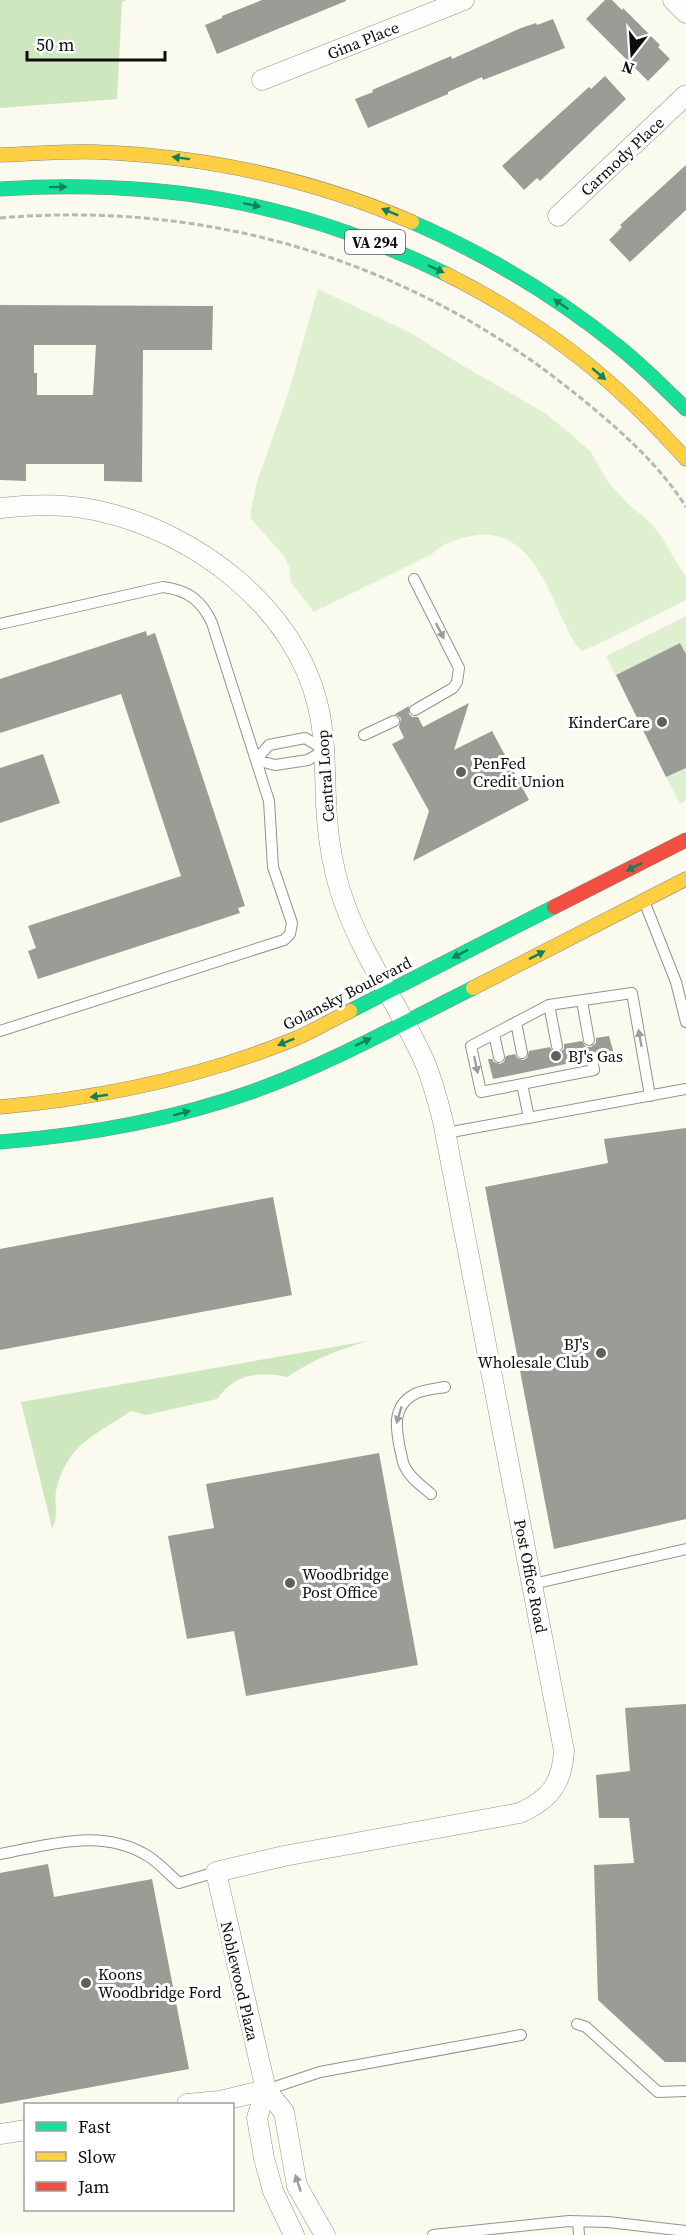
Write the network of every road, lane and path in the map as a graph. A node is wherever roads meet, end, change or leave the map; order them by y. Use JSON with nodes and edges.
{"nodes":[{"id":1,"x":464,"y":0,"type":"edge"},
{"id":2,"x":674,"y":0,"type":"edge"},
{"id":3,"x":686,"y":14,"type":"edge"},
{"id":4,"x":262,"y":80,"type":"dead end"},
{"id":5,"x":686,"y":95,"type":"edge"},
{"id":6,"x":0,"y":155,"type":"edge"},
{"id":7,"x":0,"y":189,"type":"edge"},
{"id":8,"x":558,"y":216,"type":"dead end"},
{"id":9,"x":0,"y":218,"type":"edge"},
{"id":10,"x":686,"y":409,"type":"edge"},
{"id":11,"x":686,"y":459,"type":"edge"},
{"id":12,"x":686,"y":507,"type":"edge"},
{"id":13,"x":0,"y":508,"type":"edge"},
{"id":14,"x":414,"y":579,"type":"dead end"},
{"id":15,"x":0,"y":624,"type":"edge"},
{"id":16,"x":415,"y":710,"type":"dead end"},
{"id":17,"x":394,"y":721,"type":"dead end"},
{"id":18,"x":364,"y":735,"type":"dead end"},
{"id":19,"x":325,"y":750,"type":"junction"},
{"id":20,"x":256,"y":760,"type":"junction"},
{"id":21,"x":686,"y":840,"type":"edge"},
{"id":22,"x":686,"y":879,"type":"edge"},
{"id":23,"x":644,"y":900,"type":"junction"},
{"id":24,"x":388,"y":990,"type":"junction"},
{"id":25,"x":582,"y":1000,"type":"junction"},
{"id":26,"x":549,"y":1005,"type":"junction"},
{"id":27,"x":405,"y":1022,"type":"junction"},
{"id":28,"x":686,"y":1022,"type":"edge"},
{"id":29,"x":516,"y":1023,"type":"junction"},
{"id":30,"x":0,"y":1031,"type":"edge"},
{"id":31,"x":494,"y":1034,"type":"junction"},
{"id":32,"x":589,"y":1040,"type":"dead end"},
{"id":33,"x":557,"y":1046,"type":"dead end"},
{"id":34,"x":522,"y":1053,"type":"dead end"},
{"id":35,"x":499,"y":1057,"type":"dead end"},
{"id":36,"x":592,"y":1059,"type":"dead end"},
{"id":37,"x":526,"y":1079,"type":"junction"},
{"id":38,"x":686,"y":1089,"type":"edge"},
{"id":39,"x":650,"y":1096,"type":"junction"},
{"id":40,"x":0,"y":1107,"type":"edge"},
{"id":41,"x":529,"y":1118,"type":"junction"},
{"id":42,"x":446,"y":1133,"type":"junction"},
{"id":43,"x":0,"y":1142,"type":"edge"},
{"id":44,"x":445,"y":1387,"type":"dead end"},
{"id":45,"x":431,"y":1494,"type":"dead end"},
{"id":46,"x":686,"y":1549,"type":"edge"},
{"id":47,"x":533,"y":1584,"type":"junction"},
{"id":48,"x":0,"y":1854,"type":"edge"},
{"id":49,"x":216,"y":1872,"type":"junction"},
{"id":50,"x":578,"y":2024,"type":"dead end"},
{"id":51,"x":521,"y":2035,"type":"dead end"},
{"id":52,"x":266,"y":2090,"type":"junction"},
{"id":53,"x":686,"y":2091,"type":"edge"},
{"id":54,"x":198,"y":2103,"type":"edge"},
{"id":55,"x":24,"y":2130,"type":"edge"},
{"id":56,"x":0,"y":2134,"type":"edge"},
{"id":57,"x":578,"y":2222,"type":"junction"},
{"id":58,"x":686,"y":2231,"type":"edge"},
{"id":59,"x":294,"y":2235,"type":"edge"},
{"id":60,"x":325,"y":2235,"type":"edge"},
{"id":61,"x":433,"y":2235,"type":"edge"},
{"id":62,"x":579,"y":2235,"type":"edge"}],
"edges":[{"from":1,"to":4,"type":"street","name":"Gina Place"},
{"from":2,"to":3,"type":"street"},
{"from":5,"to":8,"type":"street","name":"Carmody Place"},
{"from":10,"to":6,"type":"main road","number":"VA 294","one_way":true},
{"from":7,"to":11,"type":"main road","number":"VA 294","one_way":true},
{"from":9,"to":12,"type":"path"},
{"from":13,"to":19,"type":"street","name":"Central Loop"},
{"from":14,"to":16,"type":"lane","one_way":true},
{"from":15,"to":20,"type":"lane"},
{"from":17,"to":18,"type":"lane"},
{"from":19,"to":20,"type":"lane"},
{"from":19,"to":20,"type":"lane"},
{"from":19,"to":24,"type":"street","name":"Central Loop"},
{"from":20,"to":30,"type":"lane"},
{"from":21,"to":24,"type":"main road","name":"Golansky Boulevard","one_way":true},
{"from":22,"to":23,"type":"main road"},
{"from":27,"to":23,"type":"main road","one_way":true},
{"from":23,"to":28,"type":"lane"},
{"from":24,"to":27,"type":"street","name":"Central Loop"},
{"from":24,"to":40,"type":"main road","name":"Golansky Boulevard","one_way":true},
{"from":25,"to":26,"type":"lane"},
{"from":25,"to":32,"type":"lane"},
{"from":39,"to":25,"type":"lane","one_way":true},
{"from":26,"to":29,"type":"lane"},
{"from":26,"to":33,"type":"lane"},
{"from":27,"to":42,"type":"street","name":"Post Office Road"},
{"from":43,"to":27,"type":"main road","one_way":true},
{"from":29,"to":31,"type":"lane"},
{"from":29,"to":34,"type":"lane"},
{"from":31,"to":35,"type":"lane"},
{"from":31,"to":37,"type":"lane","one_way":true},
{"from":36,"to":37,"type":"lane"},
{"from":37,"to":41,"type":"lane"},
{"from":38,"to":39,"type":"lane"},
{"from":39,"to":41,"type":"lane"},
{"from":41,"to":42,"type":"lane"},
{"from":42,"to":47,"type":"street","name":"Post Office Road"},
{"from":44,"to":45,"type":"lane","one_way":true},
{"from":46,"to":47,"type":"lane"},
{"from":47,"to":49,"type":"street","name":"Post Office Road"},
{"from":48,"to":49,"type":"lane"},
{"from":49,"to":52,"type":"street","name":"Noblewood Plaza"},
{"from":50,"to":53,"type":"lane"},
{"from":51,"to":52,"type":"lane"},
{"from":52,"to":54,"type":"street"},
{"from":52,"to":59,"type":"street"},
{"from":60,"to":52,"type":"street","name":"Noblewood Plaza","one_way":true},
{"from":55,"to":56,"type":"street"},
{"from":57,"to":58,"type":"lane"},
{"from":57,"to":61,"type":"lane"},
{"from":57,"to":62,"type":"lane"}]}
